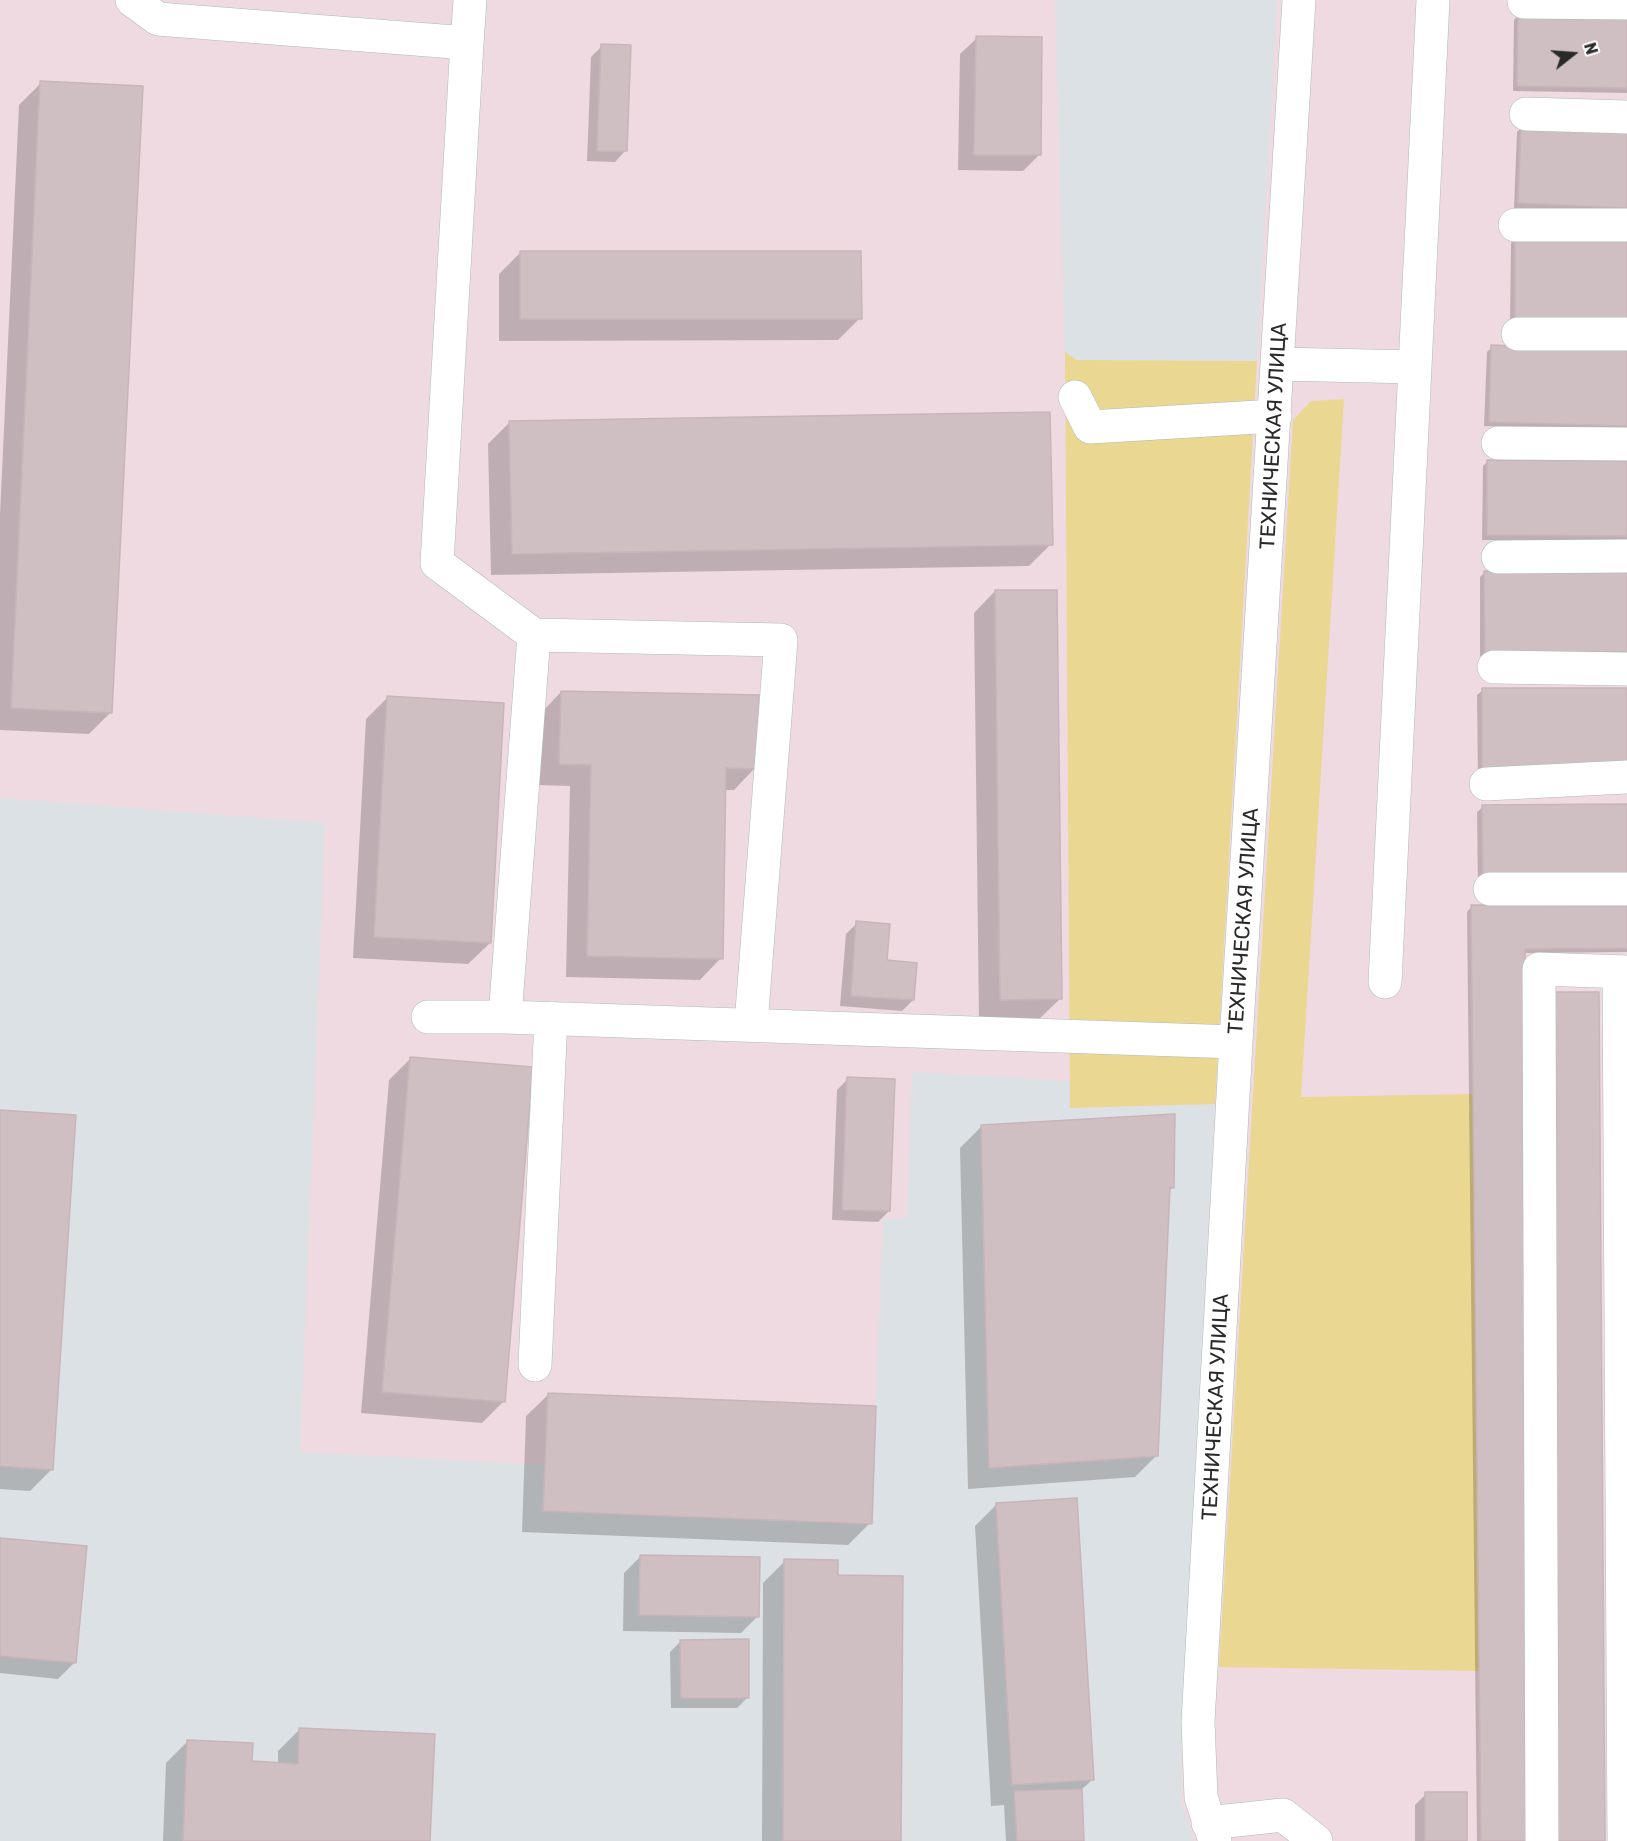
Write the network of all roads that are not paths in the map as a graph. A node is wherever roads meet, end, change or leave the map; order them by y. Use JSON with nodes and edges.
{"nodes":[{"id":1,"x":132,"y":0,"type":"edge"},
{"id":2,"x":470,"y":0,"type":"edge"},
{"id":3,"x":1299,"y":0,"type":"edge"},
{"id":4,"x":1433,"y":0,"type":"edge"},
{"id":5,"x":1524,"y":2,"type":"dead end"},
{"id":6,"x":1627,"y":3,"type":"edge"},
{"id":7,"x":467,"y":43,"type":"junction"},
{"id":8,"x":1526,"y":114,"type":"dead end"},
{"id":9,"x":1627,"y":117,"type":"edge"},
{"id":10,"x":1515,"y":225,"type":"dead end"},
{"id":11,"x":1627,"y":225,"type":"edge"},
{"id":12,"x":1518,"y":334,"type":"dead end"},
{"id":13,"x":1627,"y":334,"type":"edge"},
{"id":14,"x":1278,"y":364,"type":"junction"},
{"id":15,"x":1415,"y":367,"type":"junction"},
{"id":16,"x":1075,"y":398,"type":"dead end"},
{"id":17,"x":1275,"y":416,"type":"junction"},
{"id":18,"x":1498,"y":443,"type":"dead end"},
{"id":19,"x":1627,"y":444,"type":"edge"},
{"id":20,"x":1627,"y":556,"type":"edge"},
{"id":21,"x":1498,"y":557,"type":"dead end"},
{"id":22,"x":534,"y":635,"type":"junction"},
{"id":23,"x":1494,"y":667,"type":"dead end"},
{"id":24,"x":1627,"y":669,"type":"edge"},
{"id":25,"x":1627,"y":777,"type":"edge"},
{"id":26,"x":1486,"y":784,"type":"dead end"},
{"id":27,"x":1490,"y":889,"type":"dead end"},
{"id":28,"x":1627,"y":889,"type":"edge"},
{"id":29,"x":1623,"y":972,"type":"edge"},
{"id":30,"x":1385,"y":982,"type":"dead end"},
{"id":31,"x":428,"y":1017,"type":"dead end"},
{"id":32,"x":506,"y":1017,"type":"junction"},
{"id":33,"x":551,"y":1018,"type":"junction"},
{"id":34,"x":751,"y":1024,"type":"junction"},
{"id":35,"x":1236,"y":1042,"type":"junction"},
{"id":36,"x":535,"y":1365,"type":"dead end"},
{"id":37,"x":1211,"y":1832,"type":"edge"},
{"id":38,"x":1316,"y":1841,"type":"edge"},
{"id":39,"x":1542,"y":1841,"type":"edge"},
{"id":40,"x":1624,"y":1841,"type":"edge"}],
"edges":[{"from":1,"to":7,"type":"street"},
{"from":2,"to":7,"type":"street"},
{"from":3,"to":14,"type":"street","name":"ТЕХНИЧЕСКАЯ УЛИЦА"},
{"from":4,"to":15,"type":"street"},
{"from":5,"to":6,"type":"street"},
{"from":7,"to":22,"type":"street"},
{"from":8,"to":9,"type":"street"},
{"from":10,"to":11,"type":"street"},
{"from":12,"to":13,"type":"street"},
{"from":14,"to":15,"type":"street"},
{"from":14,"to":17,"type":"street","name":"ТЕХНИЧЕСКАЯ УЛИЦА"},
{"from":15,"to":30,"type":"street"},
{"from":16,"to":17,"type":"street"},
{"from":17,"to":35,"type":"street","name":"ТЕХНИЧЕСКАЯ УЛИЦА"},
{"from":18,"to":19,"type":"street"},
{"from":20,"to":21,"type":"street"},
{"from":22,"to":32,"type":"street"},
{"from":22,"to":34,"type":"street"},
{"from":23,"to":24,"type":"street"},
{"from":25,"to":26,"type":"street"},
{"from":27,"to":28,"type":"street"},
{"from":29,"to":39,"type":"street"},
{"from":29,"to":40,"type":"street"},
{"from":31,"to":32,"type":"street"},
{"from":32,"to":33,"type":"street"},
{"from":33,"to":34,"type":"street"},
{"from":33,"to":36,"type":"street"},
{"from":34,"to":35,"type":"street"},
{"from":35,"to":37,"type":"street","name":"ТЕХНИЧЕСКАЯ УЛИЦА"},
{"from":37,"to":38,"type":"street"}]}
